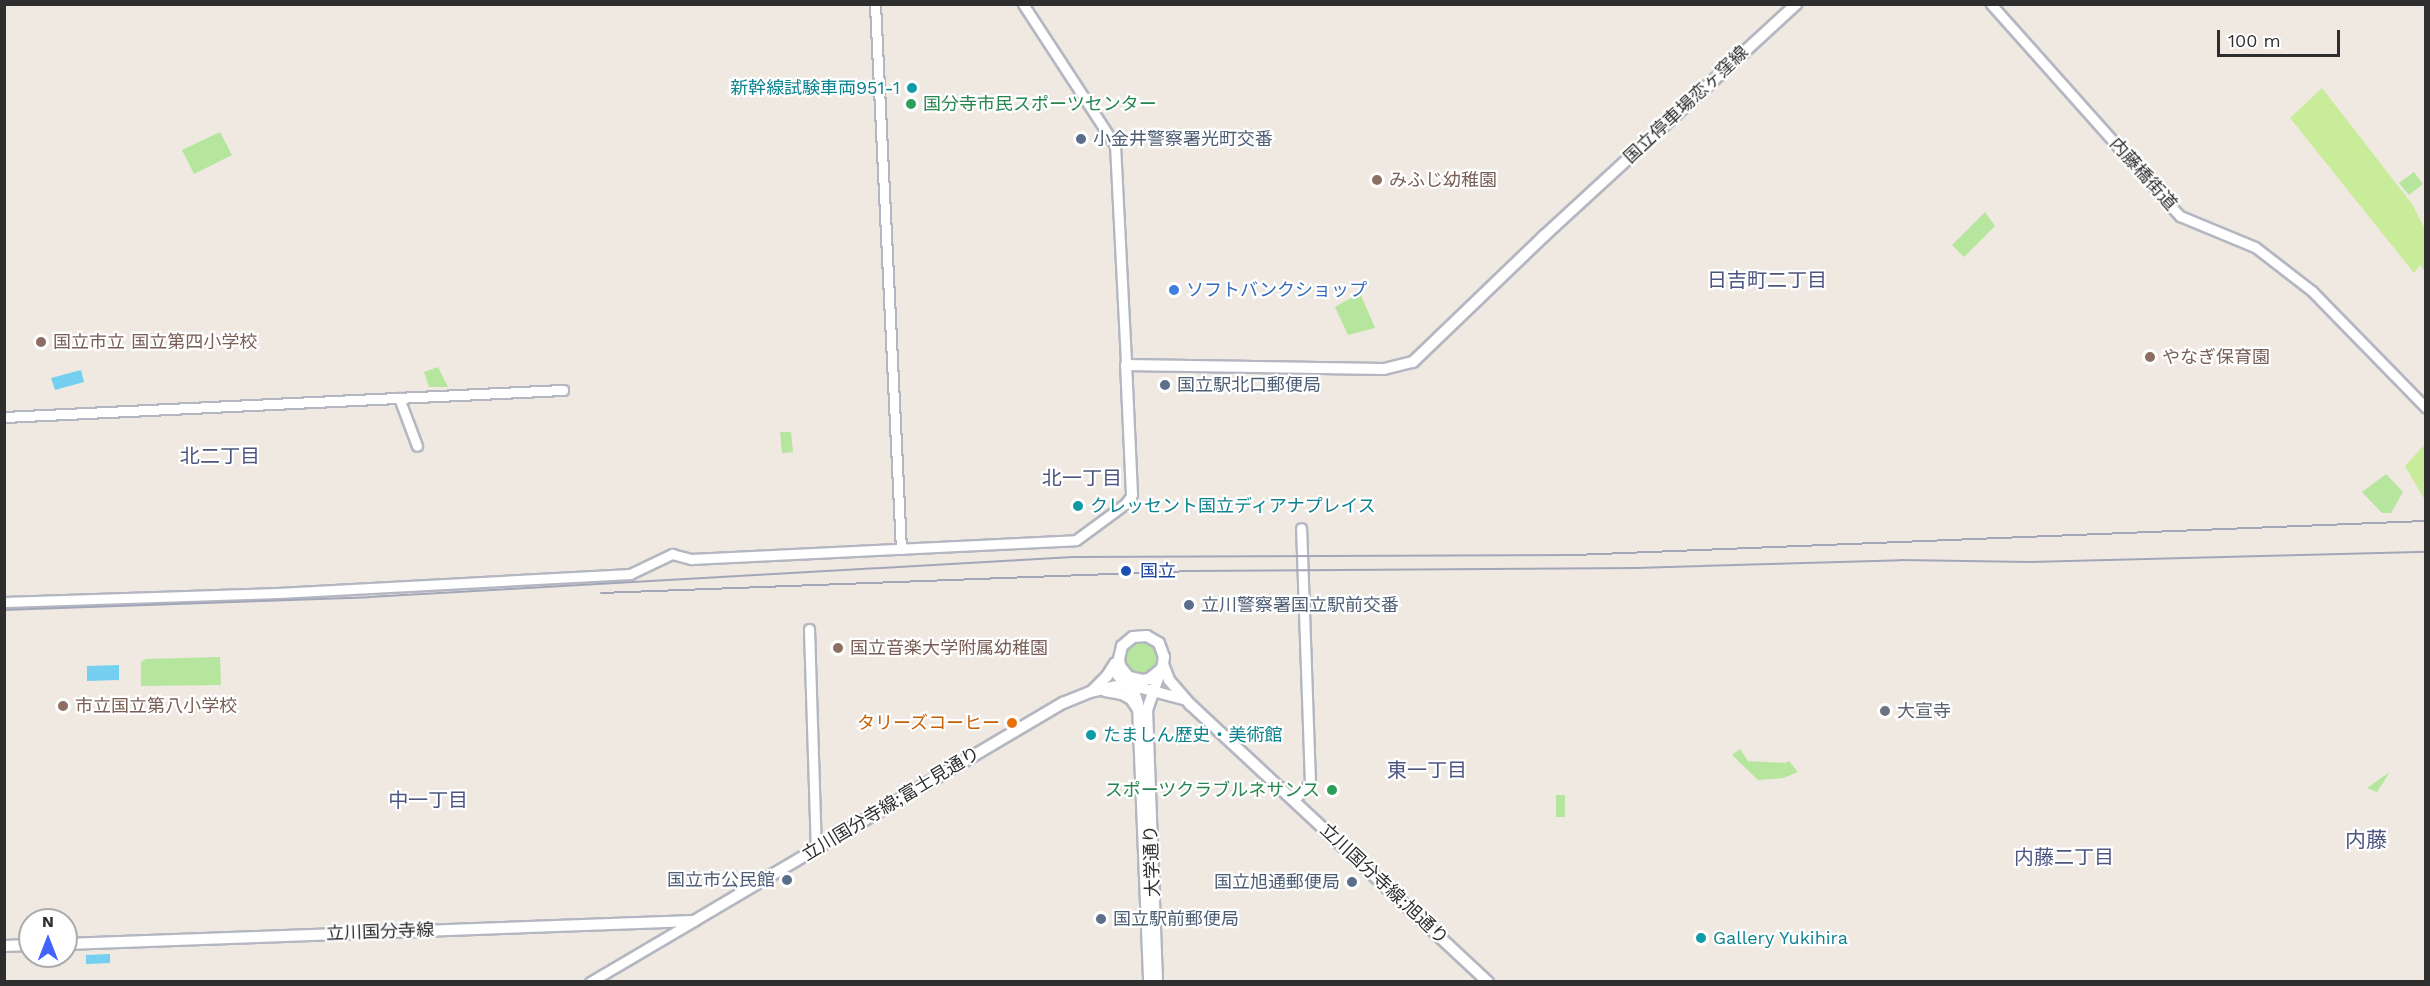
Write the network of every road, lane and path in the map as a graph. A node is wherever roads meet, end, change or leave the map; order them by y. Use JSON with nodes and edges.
{"nodes":[{"id":1,"x":875,"y":4,"type":"edge"},
{"id":2,"x":1023,"y":4,"type":"edge"},
{"id":3,"x":1796,"y":4,"type":"edge"},
{"id":4,"x":1991,"y":4,"type":"edge"},
{"id":5,"x":1126,"y":365,"type":"junction"},
{"id":6,"x":563,"y":390,"type":"dead end"},
{"id":7,"x":399,"y":398,"type":"junction"},
{"id":8,"x":2426,"y":408,"type":"edge"},
{"id":9,"x":4,"y":417,"type":"edge"},
{"id":10,"x":417,"y":446,"type":"dead end"},
{"id":11,"x":1132,"y":495,"type":"joint"},
{"id":12,"x":1301,"y":528,"type":"dead end"},
{"id":13,"x":901,"y":549,"type":"junction"},
{"id":14,"x":4,"y":602,"type":"edge"},
{"id":15,"x":809,"y":629,"type":"dead end"},
{"id":16,"x":1119,"y":655,"type":"junction"},
{"id":17,"x":1162,"y":667,"type":"junction"},
{"id":18,"x":1112,"y":669,"type":"junction"},
{"id":19,"x":1143,"y":680,"type":"junction"},
{"id":20,"x":1126,"y":684,"type":"junction"},
{"id":21,"x":1153,"y":690,"type":"junction"},
{"id":22,"x":1090,"y":692,"type":"junction"},
{"id":23,"x":1186,"y":700,"type":"junction"},
{"id":24,"x":1143,"y":710,"type":"junction"},
{"id":25,"x":1294,"y":800,"type":"junction"},
{"id":26,"x":816,"y":849,"type":"junction"},
{"id":27,"x":694,"y":921,"type":"junction"},
{"id":28,"x":78,"y":944,"type":"edge"},
{"id":29,"x":590,"y":981,"type":"edge"},
{"id":30,"x":1149,"y":981,"type":"edge"},
{"id":31,"x":1157,"y":981,"type":"edge"},
{"id":32,"x":1488,"y":981,"type":"edge"}],
"edges":[{"from":1,"to":13,"type":"street"},
{"from":2,"to":5,"type":"street"},
{"from":3,"to":5,"type":"main road","name":"国立停車場恋ヶ窪線"},
{"from":4,"to":8,"type":"street","name":"内藤橋街道"},
{"from":5,"to":11,"type":"main road"},
{"from":6,"to":7,"type":"street"},
{"from":7,"to":9,"type":"street"},
{"from":7,"to":10,"type":"street"},
{"from":11,"to":13,"type":"street"},
{"from":12,"to":25,"type":"street"},
{"from":13,"to":14,"type":"street"},
{"from":15,"to":26,"type":"street"},
{"from":16,"to":17,"type":"main road"},
{"from":16,"to":18,"type":"main road"},
{"from":16,"to":19,"type":"main road"},
{"from":17,"to":19,"type":"main road"},
{"from":17,"to":21,"type":"main road","name":"大学通り"},
{"from":17,"to":23,"type":"main road","name":"立川国分寺線;旭通り"},
{"from":18,"to":20,"type":"main road"},
{"from":18,"to":22,"type":"main road"},
{"from":19,"to":20,"type":"main road"},
{"from":20,"to":21,"type":"main road"},
{"from":20,"to":22,"type":"main road"},
{"from":20,"to":24,"type":"main road","name":"大学通り"},
{"from":21,"to":23,"type":"main road"},
{"from":21,"to":24,"type":"main road","name":"大学通り"},
{"from":22,"to":24,"type":"main road"},
{"from":22,"to":26,"type":"main road","name":"立川国分寺線;富士見通り"},
{"from":23,"to":24,"type":"main road"},
{"from":23,"to":25,"type":"main road","name":"立川国分寺線;旭通り"},
{"from":24,"to":30,"type":"main road","name":"大学通り"},
{"from":24,"to":31,"type":"main road","name":"大学通り"},
{"from":25,"to":32,"type":"main road","name":"立川国分寺線;旭通り"},
{"from":26,"to":27,"type":"main road","name":"立川国分寺線;富士見通り"},
{"from":27,"to":28,"type":"main road","name":"立川国分寺線"},
{"from":27,"to":29,"type":"street"}]}
